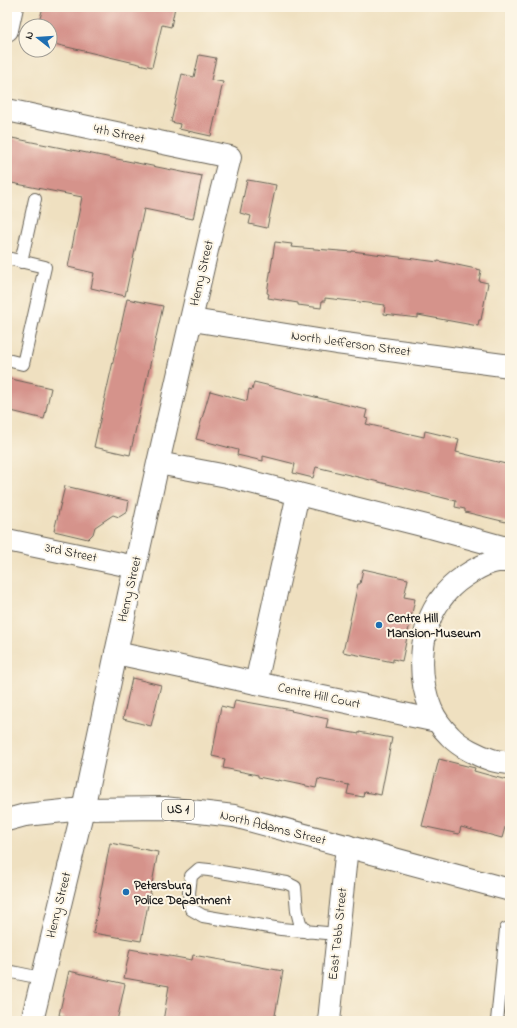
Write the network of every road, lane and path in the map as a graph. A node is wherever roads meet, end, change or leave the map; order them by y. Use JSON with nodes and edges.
{"nodes":[{"id":1,"x":12,"y":7,"type":"edge"},
{"id":2,"x":7,"y":30,"type":"edge"},
{"id":3,"x":7,"y":110,"type":"edge"},
{"id":4,"x":230,"y":157,"type":"joint"},
{"id":5,"x":35,"y":198,"type":"dead end"},
{"id":6,"x":7,"y":258,"type":"edge"},
{"id":7,"x":21,"y":262,"type":"junction"},
{"id":8,"x":192,"y":320,"type":"junction"},
{"id":9,"x":7,"y":360,"type":"edge"},
{"id":10,"x":510,"y":366,"type":"edge"},
{"id":11,"x":158,"y":463,"type":"junction"},
{"id":12,"x":298,"y":494,"type":"junction"},
{"id":13,"x":7,"y":540,"type":"edge"},
{"id":14,"x":510,"y":549,"type":"edge"},
{"id":15,"x":510,"y":561,"type":"edge"},
{"id":16,"x":135,"y":567,"type":"junction"},
{"id":17,"x":116,"y":653,"type":"junction"},
{"id":18,"x":256,"y":683,"type":"junction"},
{"id":19,"x":437,"y":721,"type":"junction"},
{"id":20,"x":510,"y":763,"type":"edge"},
{"id":21,"x":82,"y":809,"type":"junction"},
{"id":22,"x":7,"y":820,"type":"edge"},
{"id":23,"x":347,"y":846,"type":"junction"},
{"id":24,"x":510,"y":890,"type":"edge"},
{"id":25,"x":506,"y":929,"type":"dead end"},
{"id":26,"x":307,"y":932,"type":"junction"},
{"id":27,"x":338,"y":934,"type":"junction"},
{"id":28,"x":7,"y":971,"type":"edge"},
{"id":29,"x":41,"y":978,"type":"junction"},
{"id":30,"x":32,"y":1021,"type":"edge"},
{"id":31,"x":329,"y":1021,"type":"edge"},
{"id":32,"x":497,"y":1021,"type":"edge"}],
"edges":[{"from":1,"to":2,"type":"street"},
{"from":3,"to":4,"type":"street","name":"4th Street"},
{"from":4,"to":8,"type":"street","name":"Henry Street"},
{"from":5,"to":7,"type":"lane"},
{"from":6,"to":7,"type":"lane"},
{"from":7,"to":9,"type":"lane"},
{"from":8,"to":10,"type":"street","name":"North Jefferson Street"},
{"from":8,"to":11,"type":"street","name":"Henry Street"},
{"from":11,"to":12,"type":"street"},
{"from":11,"to":16,"type":"street","name":"Henry Street"},
{"from":12,"to":14,"type":"street"},
{"from":12,"to":18,"type":"street"},
{"from":13,"to":16,"type":"street","name":"3rd Street"},
{"from":15,"to":19,"type":"street"},
{"from":16,"to":17,"type":"street","name":"Henry Street"},
{"from":17,"to":18,"type":"street","name":"Centre Hill Court"},
{"from":17,"to":21,"type":"street","name":"Henry Street"},
{"from":18,"to":19,"type":"street","name":"Centre Hill Court"},
{"from":19,"to":20,"type":"street"},
{"from":21,"to":22,"type":"street","name":"North Adams Street","number":"US 1"},
{"from":21,"to":23,"type":"street","name":"North Adams Street","number":"US 1"},
{"from":21,"to":29,"type":"street","name":"Henry Street"},
{"from":23,"to":24,"type":"street","name":"North Adams Street","number":"US 1"},
{"from":23,"to":27,"type":"street","name":"East Tabb Street"},
{"from":25,"to":32,"type":"lane"},
{"from":26,"to":26,"type":"lane"},
{"from":26,"to":27,"type":"lane"},
{"from":27,"to":31,"type":"street","name":"East Tabb Street"},
{"from":28,"to":29,"type":"lane"},
{"from":29,"to":30,"type":"street","name":"Henry Street"}]}
